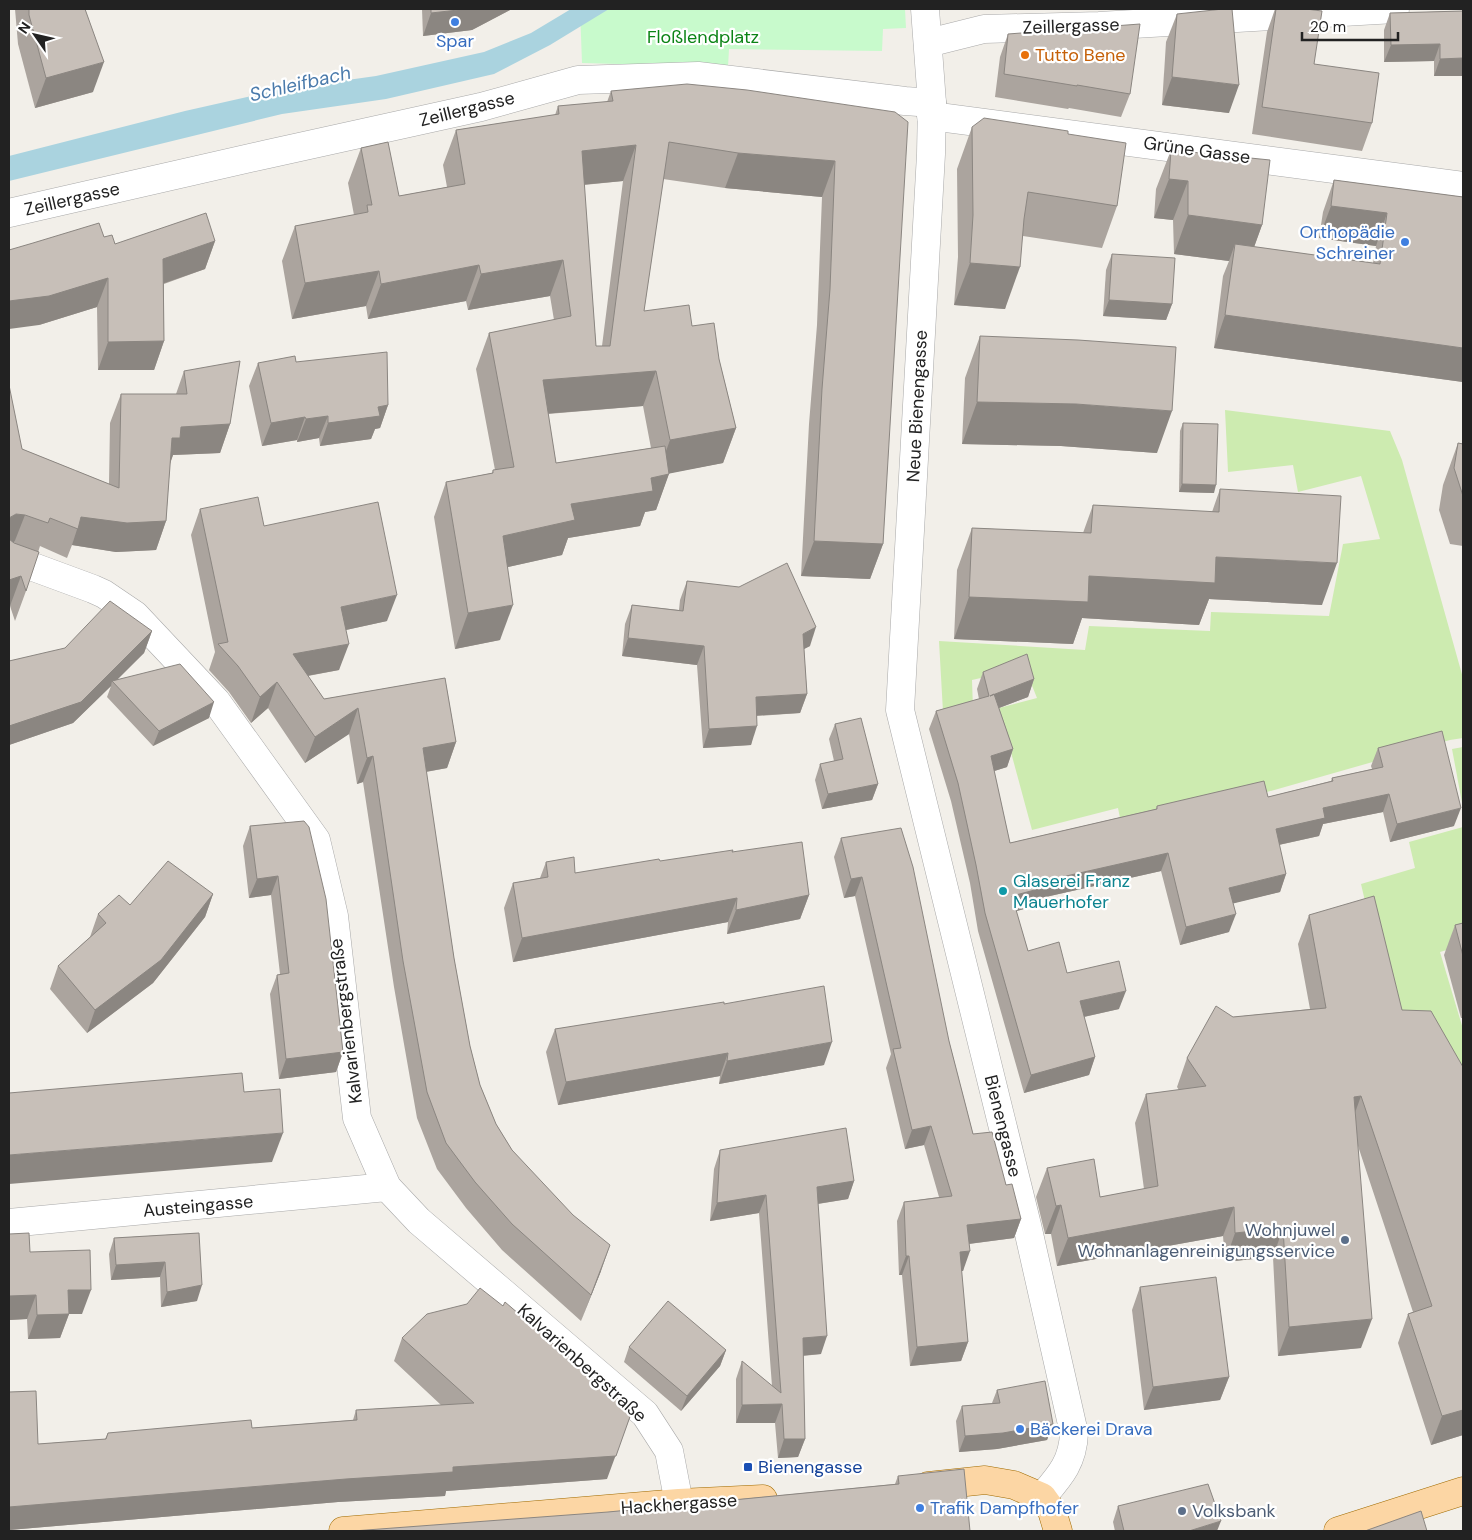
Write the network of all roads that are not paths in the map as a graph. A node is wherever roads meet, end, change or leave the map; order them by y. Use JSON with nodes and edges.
{"nodes":[{"id":1,"x":925,"y":9,"type":"edge"},
{"id":2,"x":1395,"y":9,"type":"edge"},
{"id":3,"x":1103,"y":17,"type":"edge"},
{"id":4,"x":928,"y":43,"type":"junction"},
{"id":5,"x":931,"y":109,"type":"junction"},
{"id":6,"x":1463,"y":186,"type":"edge"},
{"id":7,"x":9,"y":214,"type":"edge"},
{"id":8,"x":9,"y":558,"type":"edge"},
{"id":9,"x":900,"y":710,"type":"joint"},
{"id":10,"x":387,"y":1188,"type":"junction"},
{"id":11,"x":9,"y":1224,"type":"edge"},
{"id":12,"x":904,"y":1489,"type":"edge"},
{"id":13,"x":1463,"y":1490,"type":"edge"},
{"id":14,"x":1042,"y":1497,"type":"junction"},
{"id":15,"x":791,"y":1498,"type":"edge"},
{"id":16,"x":679,"y":1503,"type":"junction"},
{"id":17,"x":343,"y":1531,"type":"edge"},
{"id":18,"x":1058,"y":1531,"type":"edge"},
{"id":19,"x":1338,"y":1531,"type":"edge"}],
"edges":[{"from":1,"to":4,"type":"street"},
{"from":2,"to":3,"type":"street","name":"Zeillergasse"},
{"from":3,"to":4,"type":"street","name":"Zeillergasse"},
{"from":4,"to":5,"type":"street"},
{"from":5,"to":6,"type":"street","name":"Grüne Gasse"},
{"from":5,"to":7,"type":"street","name":"Zeillergasse"},
{"from":5,"to":9,"type":"street","name":"Neue Bienengasse"},
{"from":8,"to":10,"type":"street","name":"Kalvarienbergstraße"},
{"from":9,"to":14,"type":"street","name":"Bienengasse"},
{"from":10,"to":11,"type":"street","name":"Austeingasse"},
{"from":10,"to":16,"type":"street","name":"Kalvarienbergstraße"},
{"from":12,"to":14,"type":"main road"},
{"from":13,"to":19,"type":"main road"},
{"from":14,"to":18,"type":"main road"},
{"from":15,"to":16,"type":"main road","name":"Hackhergasse"},
{"from":16,"to":17,"type":"main road","name":"Hackhergasse"}]}
